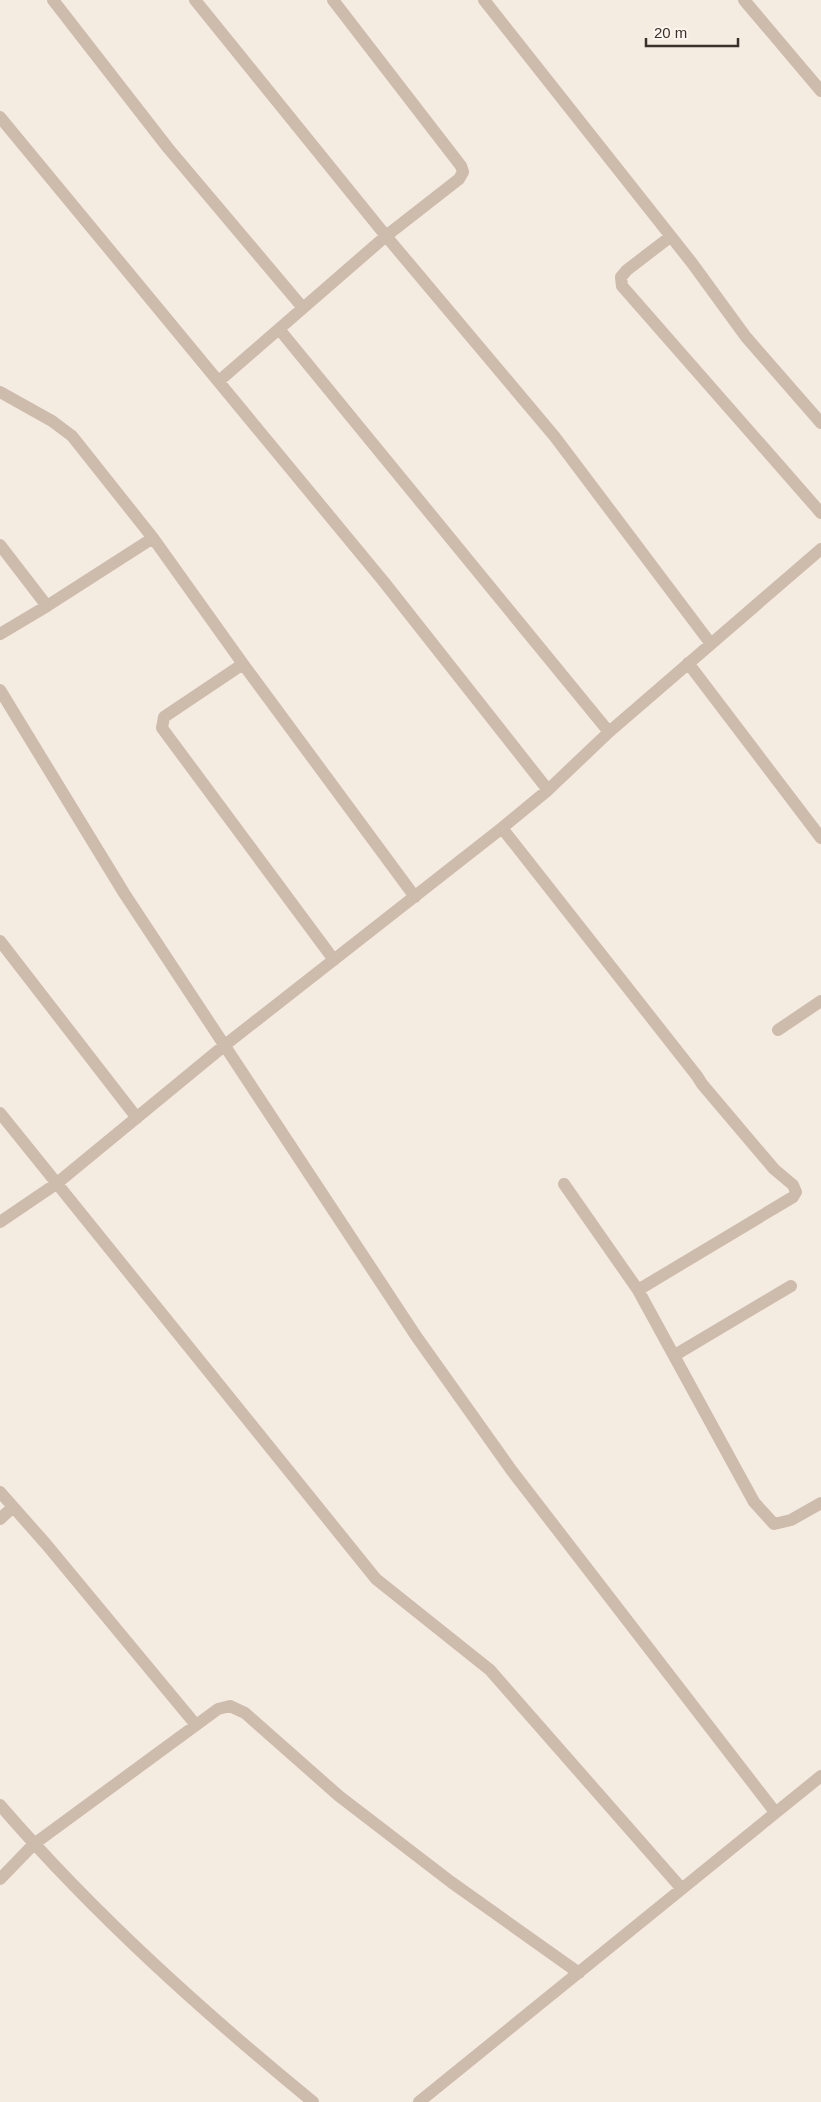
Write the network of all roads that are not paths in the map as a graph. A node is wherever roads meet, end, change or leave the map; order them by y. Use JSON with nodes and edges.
{"nodes":[{"id":1,"x":52,"y":0,"type":"edge"},
{"id":2,"x":196,"y":0,"type":"edge"},
{"id":3,"x":333,"y":0,"type":"edge"},
{"id":4,"x":484,"y":0,"type":"edge"},
{"id":5,"x":744,"y":0,"type":"edge"},
{"id":6,"x":821,"y":91,"type":"edge"},
{"id":7,"x":0,"y":117,"type":"edge"},
{"id":8,"x":386,"y":236,"type":"junction"},
{"id":9,"x":670,"y":236,"type":"junction"},
{"id":10,"x":303,"y":308,"type":"junction"},
{"id":11,"x":279,"y":329,"type":"junction"},
{"id":12,"x":219,"y":380,"type":"junction"},
{"id":13,"x":0,"y":392,"type":"edge"},
{"id":14,"x":821,"y":423,"type":"edge"},
{"id":15,"x":821,"y":513,"type":"edge"},
{"id":16,"x":153,"y":538,"type":"junction"},
{"id":17,"x":0,"y":546,"type":"edge"},
{"id":18,"x":821,"y":549,"type":"edge"},
{"id":19,"x":48,"y":606,"type":"junction"},
{"id":20,"x":0,"y":634,"type":"edge"},
{"id":21,"x":711,"y":644,"type":"junction"},
{"id":22,"x":688,"y":663,"type":"junction"},
{"id":23,"x":242,"y":664,"type":"junction"},
{"id":24,"x":0,"y":690,"type":"edge"},
{"id":25,"x":609,"y":732,"type":"junction"},
{"id":26,"x":548,"y":790,"type":"junction"},
{"id":27,"x":502,"y":828,"type":"junction"},
{"id":28,"x":821,"y":838,"type":"edge"},
{"id":29,"x":415,"y":897,"type":"junction"},
{"id":30,"x":0,"y":942,"type":"edge"},
{"id":31,"x":334,"y":960,"type":"junction"},
{"id":32,"x":821,"y":1001,"type":"edge"},
{"id":33,"x":778,"y":1030,"type":"dead end"},
{"id":34,"x":225,"y":1045,"type":"junction"},
{"id":35,"x":0,"y":1113,"type":"edge"},
{"id":36,"x":136,"y":1118,"type":"junction"},
{"id":37,"x":56,"y":1184,"type":"junction"},
{"id":38,"x":564,"y":1184,"type":"dead end"},
{"id":39,"x":0,"y":1222,"type":"edge"},
{"id":40,"x":791,"y":1286,"type":"dead end"},
{"id":41,"x":638,"y":1290,"type":"junction"},
{"id":42,"x":675,"y":1355,"type":"junction"},
{"id":43,"x":0,"y":1492,"type":"edge"},
{"id":44,"x":821,"y":1502,"type":"edge"},
{"id":45,"x":13,"y":1507,"type":"junction"},
{"id":46,"x":0,"y":1519,"type":"edge"},
{"id":47,"x":196,"y":1725,"type":"junction"},
{"id":48,"x":821,"y":1776,"type":"edge"},
{"id":49,"x":0,"y":1805,"type":"edge"},
{"id":50,"x":775,"y":1812,"type":"junction"},
{"id":51,"x":34,"y":1844,"type":"junction"},
{"id":52,"x":0,"y":1880,"type":"edge"},
{"id":53,"x":682,"y":1889,"type":"junction"},
{"id":54,"x":579,"y":1973,"type":"junction"},
{"id":55,"x":313,"y":2102,"type":"edge"},
{"id":56,"x":419,"y":2102,"type":"edge"}],
"edges":[{"from":1,"to":10,"type":"street"},
{"from":2,"to":8,"type":"street"},
{"from":3,"to":8,"type":"street"},
{"from":4,"to":9,"type":"street"},
{"from":5,"to":6,"type":"street"},
{"from":7,"to":12,"type":"street"},
{"from":8,"to":10,"type":"street"},
{"from":8,"to":21,"type":"street"},
{"from":9,"to":14,"type":"street"},
{"from":9,"to":15,"type":"street"},
{"from":10,"to":11,"type":"street"},
{"from":11,"to":12,"type":"street"},
{"from":11,"to":25,"type":"street"},
{"from":12,"to":26,"type":"street"},
{"from":13,"to":16,"type":"street"},
{"from":16,"to":19,"type":"street"},
{"from":16,"to":23,"type":"street"},
{"from":17,"to":19,"type":"street"},
{"from":18,"to":21,"type":"street"},
{"from":19,"to":20,"type":"street"},
{"from":21,"to":22,"type":"street"},
{"from":22,"to":25,"type":"street"},
{"from":22,"to":28,"type":"street"},
{"from":23,"to":29,"type":"street"},
{"from":23,"to":31,"type":"street"},
{"from":24,"to":34,"type":"street"},
{"from":25,"to":26,"type":"street"},
{"from":26,"to":27,"type":"street"},
{"from":27,"to":29,"type":"street"},
{"from":27,"to":41,"type":"street"},
{"from":29,"to":31,"type":"street"},
{"from":30,"to":36,"type":"street"},
{"from":31,"to":34,"type":"street"},
{"from":32,"to":33,"type":"street"},
{"from":34,"to":36,"type":"street"},
{"from":34,"to":50,"type":"street"},
{"from":35,"to":37,"type":"street"},
{"from":36,"to":37,"type":"street"},
{"from":37,"to":39,"type":"street"},
{"from":37,"to":53,"type":"street"},
{"from":38,"to":41,"type":"street"},
{"from":40,"to":42,"type":"street"},
{"from":41,"to":42,"type":"street"},
{"from":42,"to":44,"type":"street"},
{"from":43,"to":45,"type":"street"},
{"from":45,"to":46,"type":"street"},
{"from":45,"to":47,"type":"street"},
{"from":47,"to":51,"type":"street"},
{"from":47,"to":54,"type":"street"},
{"from":48,"to":50,"type":"street"},
{"from":49,"to":51,"type":"street"},
{"from":50,"to":53,"type":"street"},
{"from":51,"to":52,"type":"street"},
{"from":51,"to":55,"type":"street"},
{"from":53,"to":54,"type":"street"},
{"from":54,"to":56,"type":"street"}]}
